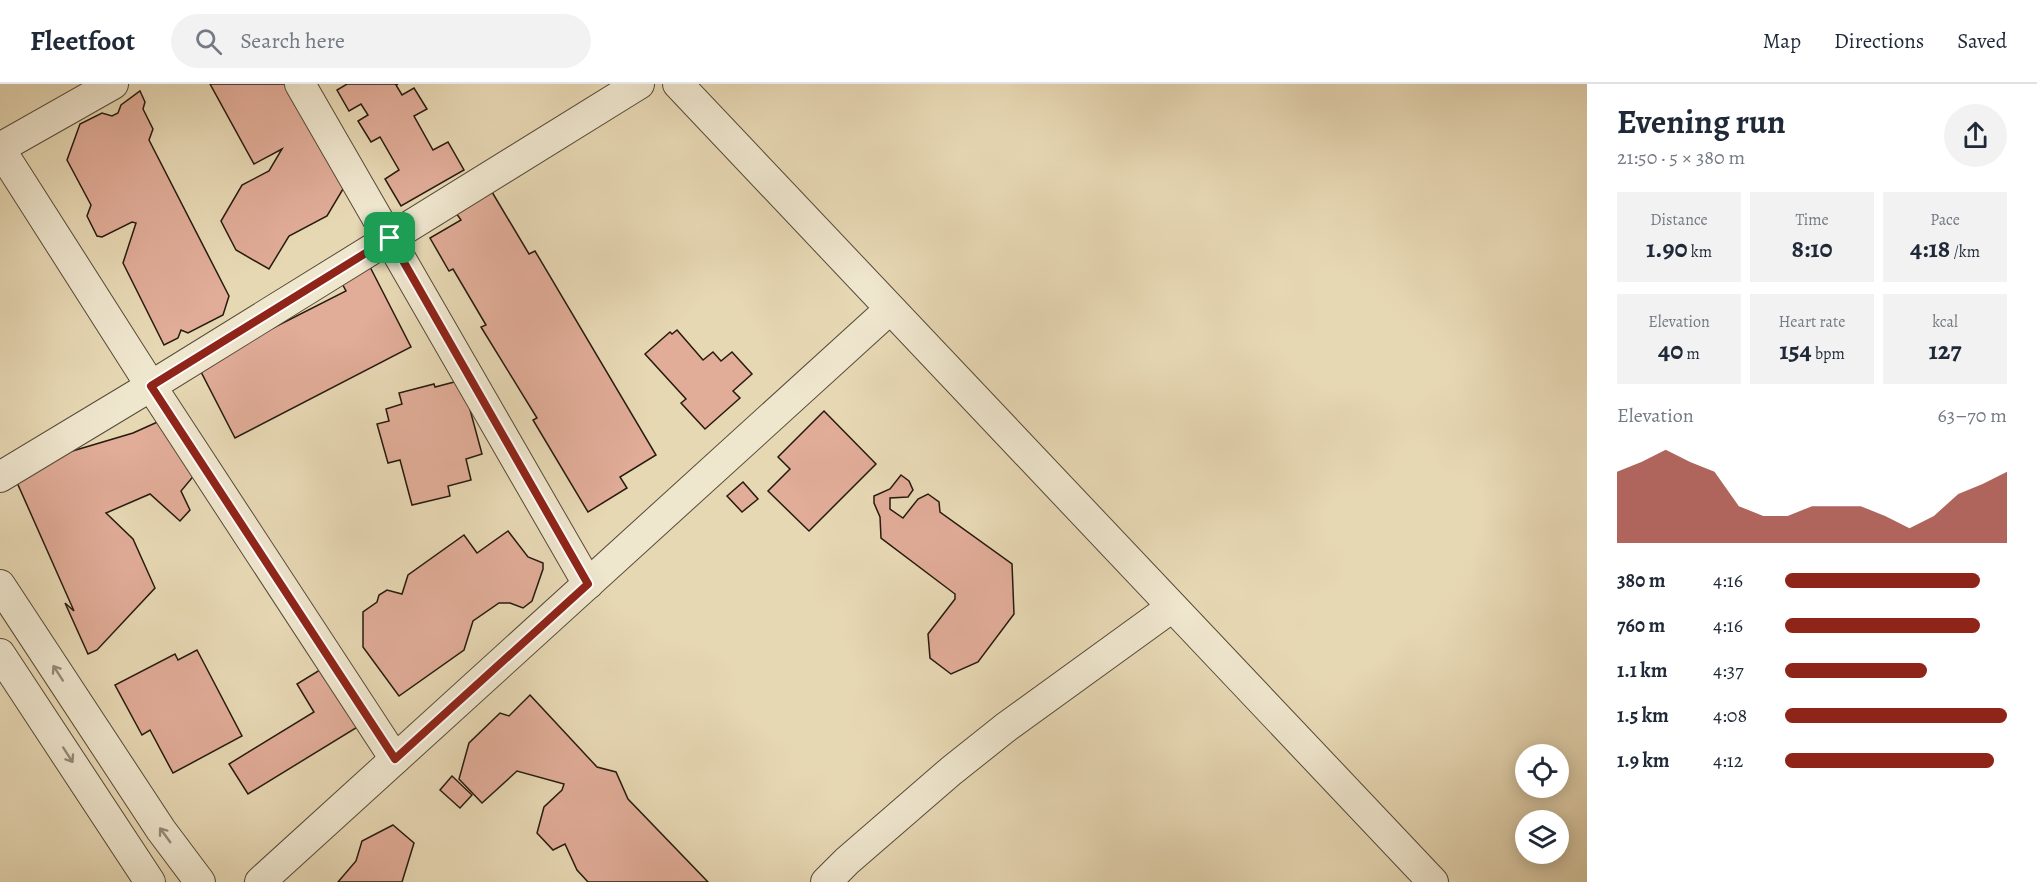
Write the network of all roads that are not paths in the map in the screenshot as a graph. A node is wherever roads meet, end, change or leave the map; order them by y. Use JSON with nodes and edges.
{"nodes":[{"id":1,"x":113,"y":84,"type":"edge"},
{"id":2,"x":300,"y":84,"type":"edge"},
{"id":3,"x":639,"y":84,"type":"edge"},
{"id":4,"x":678,"y":84,"type":"edge"},
{"id":5,"x":0,"y":148,"type":"edge"},
{"id":6,"x":390,"y":238,"type":"junction"},
{"id":7,"x":890,"y":309,"type":"junction"},
{"id":8,"x":151,"y":386,"type":"junction"},
{"id":9,"x":0,"y":477,"type":"edge"},
{"id":10,"x":588,"y":584,"type":"junction"},
{"id":11,"x":0,"y":585,"type":"edge"},
{"id":12,"x":1172,"y":607,"type":"junction"},
{"id":13,"x":0,"y":654,"type":"edge"},
{"id":14,"x":395,"y":759,"type":"junction"},
{"id":15,"x":150,"y":882,"type":"edge"},
{"id":16,"x":200,"y":882,"type":"edge"},
{"id":17,"x":260,"y":882,"type":"edge"},
{"id":18,"x":826,"y":882,"type":"edge"},
{"id":19,"x":1432,"y":882,"type":"edge"}],
"edges":[{"from":1,"to":5,"type":"street"},
{"from":2,"to":6,"type":"street"},
{"from":3,"to":6,"type":"street"},
{"from":4,"to":7,"type":"street"},
{"from":5,"to":8,"type":"street"},
{"from":6,"to":8,"type":"street"},
{"from":6,"to":10,"type":"street"},
{"from":7,"to":10,"type":"street"},
{"from":7,"to":12,"type":"street"},
{"from":8,"to":9,"type":"street"},
{"from":8,"to":14,"type":"street"},
{"from":10,"to":14,"type":"street"},
{"from":16,"to":11,"type":"street","one_way":true},
{"from":12,"to":18,"type":"street"},
{"from":12,"to":19,"type":"street"},
{"from":13,"to":15,"type":"street","one_way":true},
{"from":14,"to":17,"type":"street"}]}
